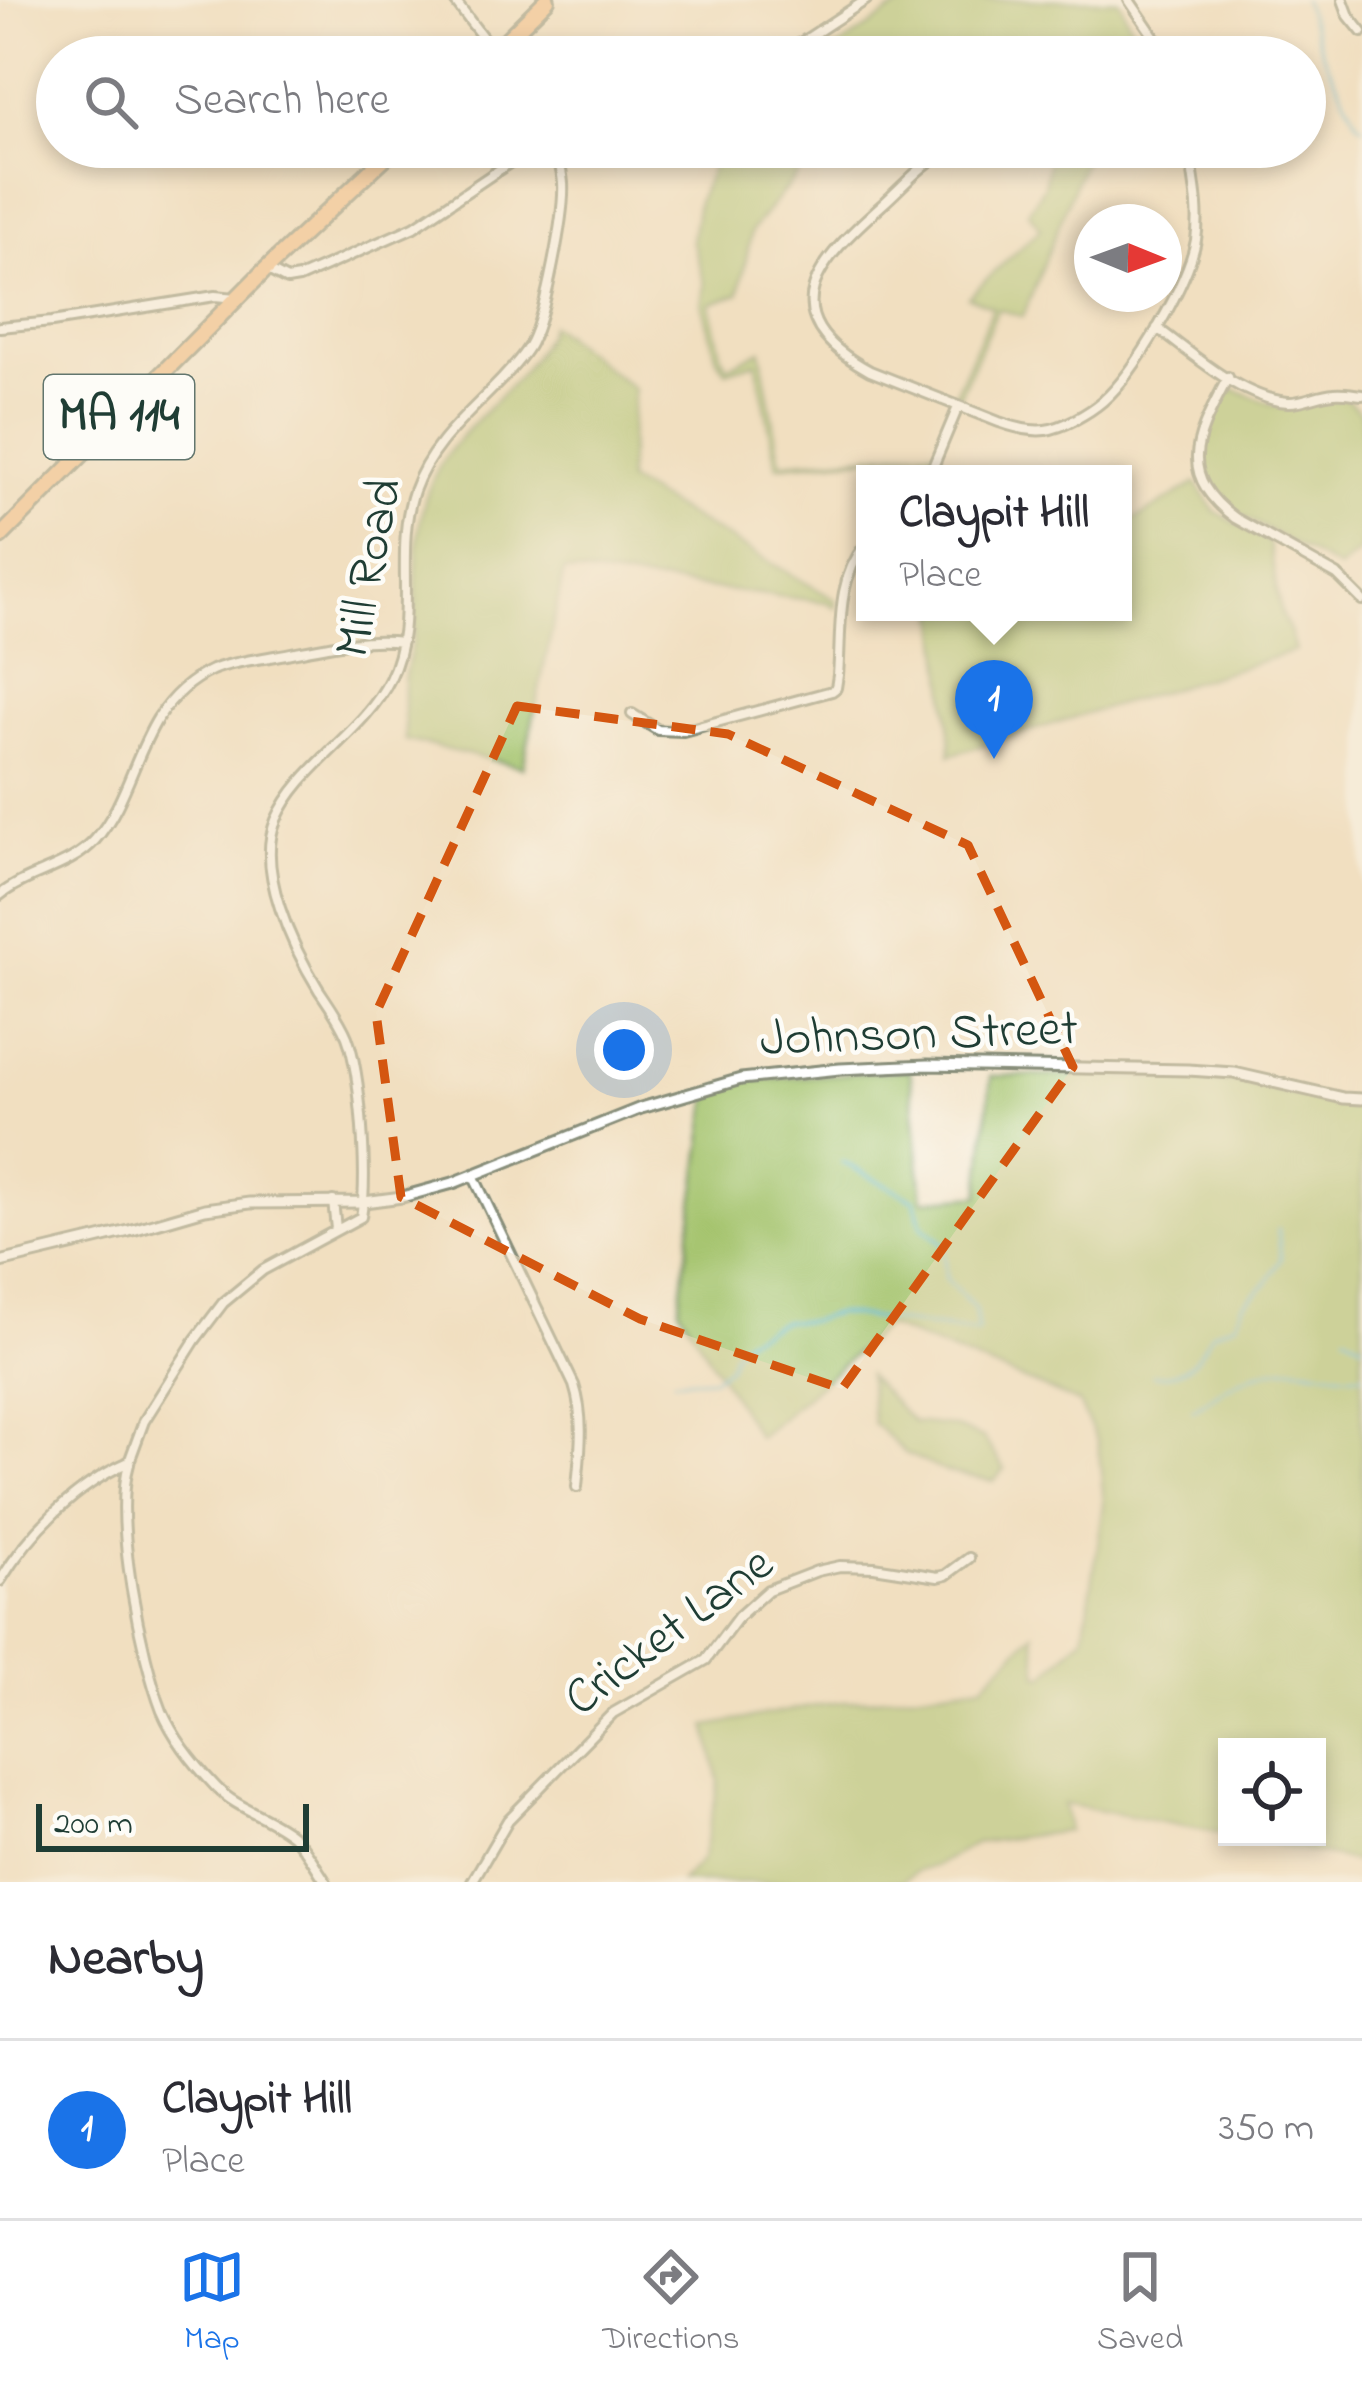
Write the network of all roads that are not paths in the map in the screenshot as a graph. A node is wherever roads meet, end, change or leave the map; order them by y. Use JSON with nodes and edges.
{"nodes":[{"id":1,"x":454,"y":0,"type":"edge"},
{"id":2,"x":547,"y":0,"type":"edge"},
{"id":3,"x":866,"y":0,"type":"edge"},
{"id":4,"x":1130,"y":0,"type":"edge"},
{"id":5,"x":1343,"y":0,"type":"edge"},
{"id":6,"x":1362,"y":32,"type":"edge"},
{"id":7,"x":480,"y":36,"type":"edge"},
{"id":8,"x":512,"y":36,"type":"edge"},
{"id":9,"x":810,"y":36,"type":"edge"},
{"id":10,"x":1154,"y":36,"type":"edge"},
{"id":11,"x":374,"y":168,"type":"edge"},
{"id":12,"x":502,"y":168,"type":"edge"},
{"id":13,"x":560,"y":168,"type":"edge"},
{"id":14,"x":920,"y":168,"type":"edge"},
{"id":15,"x":1192,"y":168,"type":"edge"},
{"id":16,"x":266,"y":269,"type":"junction"},
{"id":17,"x":238,"y":298,"type":"junction"},
{"id":18,"x":0,"y":327,"type":"edge"},
{"id":19,"x":1157,"y":328,"type":"junction"},
{"id":20,"x":1228,"y":377,"type":"junction"},
{"id":21,"x":1362,"y":395,"type":"edge"},
{"id":22,"x":958,"y":407,"type":"junction"},
{"id":23,"x":934,"y":465,"type":"edge"},
{"id":24,"x":0,"y":537,"type":"edge"},
{"id":25,"x":856,"y":557,"type":"edge"},
{"id":26,"x":1362,"y":600,"type":"edge"},
{"id":27,"x":402,"y":642,"type":"junction"},
{"id":28,"x":632,"y":714,"type":"dead end"},
{"id":29,"x":0,"y":895,"type":"edge"},
{"id":30,"x":1362,"y":1099,"type":"edge"},
{"id":31,"x":473,"y":1175,"type":"junction"},
{"id":32,"x":333,"y":1201,"type":"junction"},
{"id":33,"x":364,"y":1202,"type":"junction"},
{"id":34,"x":336,"y":1229,"type":"junction"},
{"id":35,"x":0,"y":1262,"type":"edge"},
{"id":36,"x":129,"y":1462,"type":"junction"},
{"id":37,"x":578,"y":1487,"type":"dead end"},
{"id":38,"x":969,"y":1558,"type":"dead end"},
{"id":39,"x":0,"y":1581,"type":"edge"},
{"id":40,"x":326,"y":1882,"type":"edge"},
{"id":41,"x":472,"y":1882,"type":"edge"}],
"edges":[{"from":1,"to":7,"type":"street"},
{"from":2,"to":8,"type":"highway"},
{"from":3,"to":9,"type":"street"},
{"from":4,"to":10,"type":"street"},
{"from":5,"to":6,"type":"street"},
{"from":11,"to":16,"type":"highway","number":"MA 114"},
{"from":12,"to":16,"type":"street"},
{"from":13,"to":27,"type":"street","name":"Mill Road"},
{"from":14,"to":22,"type":"street"},
{"from":15,"to":19,"type":"street"},
{"from":16,"to":17,"type":"highway","number":"MA 114"},
{"from":17,"to":18,"type":"street"},
{"from":17,"to":24,"type":"highway","number":"MA 114"},
{"from":19,"to":20,"type":"street"},
{"from":19,"to":22,"type":"street"},
{"from":20,"to":21,"type":"street"},
{"from":20,"to":26,"type":"street"},
{"from":22,"to":23,"type":"street"},
{"from":25,"to":28,"type":"street"},
{"from":27,"to":29,"type":"street"},
{"from":27,"to":33,"type":"street","name":"Mill Road"},
{"from":30,"to":31,"type":"street","name":"Johnson Street"},
{"from":31,"to":33,"type":"street","name":"Johnson Street"},
{"from":31,"to":37,"type":"street"},
{"from":32,"to":33,"type":"street","name":"Johnson Street"},
{"from":32,"to":34,"type":"street"},
{"from":32,"to":35,"type":"street","name":"Johnson Street"},
{"from":33,"to":34,"type":"street"},
{"from":34,"to":36,"type":"street"},
{"from":36,"to":39,"type":"street"},
{"from":36,"to":40,"type":"street"},
{"from":38,"to":41,"type":"street","name":"Cricket Lane"}]}
